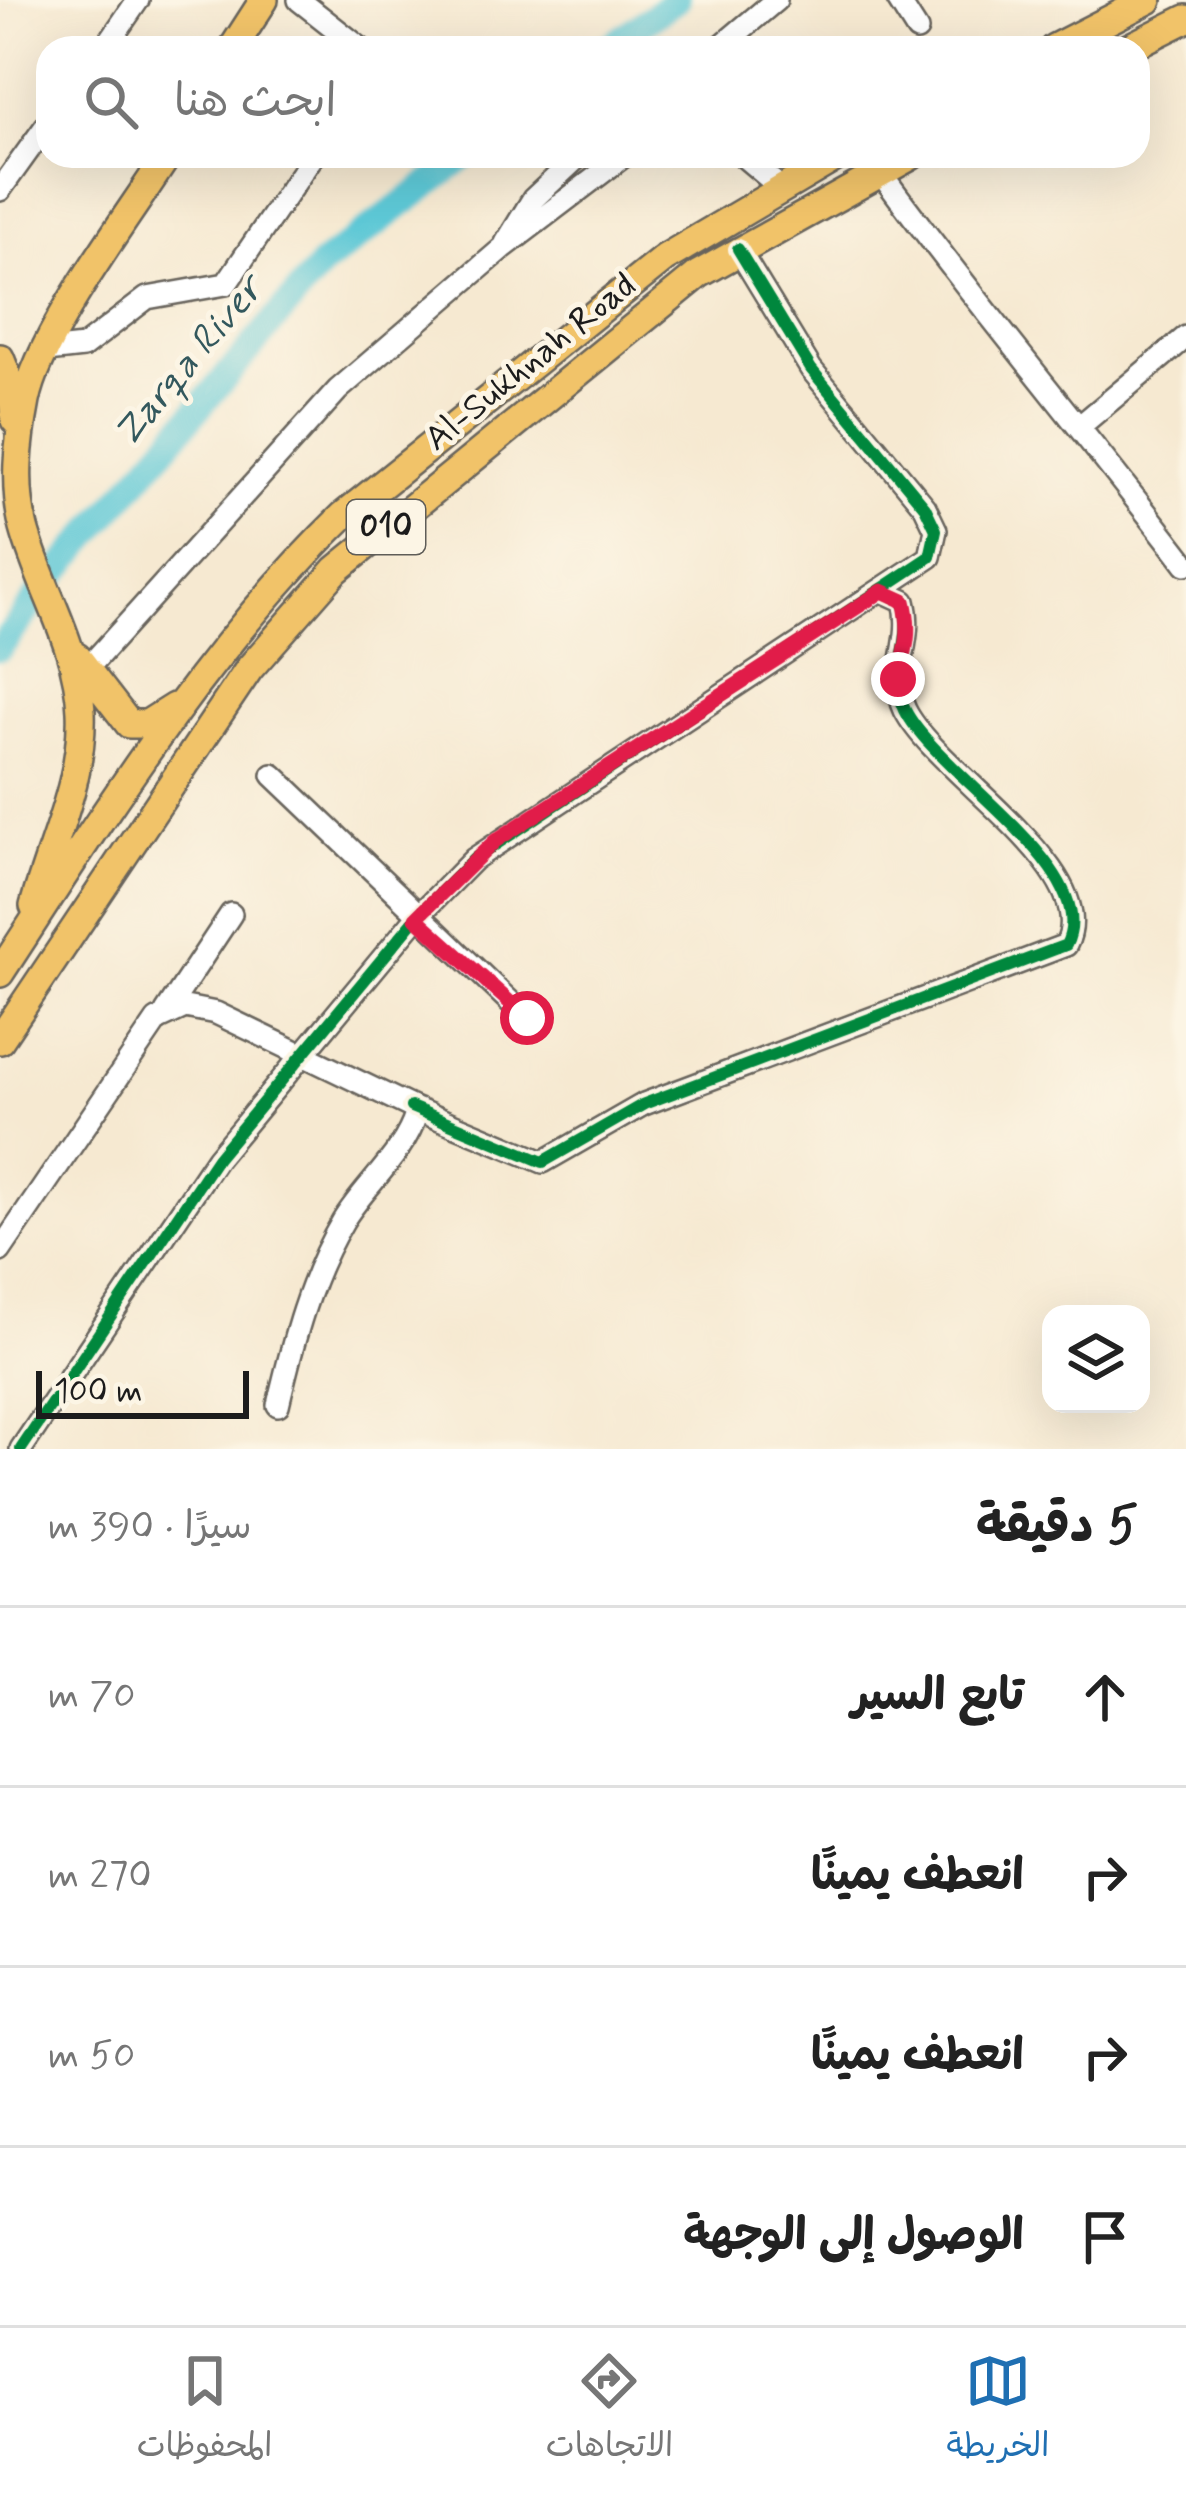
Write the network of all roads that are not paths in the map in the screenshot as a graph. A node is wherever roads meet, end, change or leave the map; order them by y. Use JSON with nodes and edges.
{"nodes":[{"id":1,"x":138,"y":0,"type":"edge"},
{"id":2,"x":264,"y":0,"type":"edge"},
{"id":3,"x":299,"y":0,"type":"edge"},
{"id":4,"x":776,"y":0,"type":"edge"},
{"id":5,"x":898,"y":0,"type":"edge"},
{"id":6,"x":1148,"y":0,"type":"edge"},
{"id":7,"x":1182,"y":28,"type":"edge"},
{"id":8,"x":917,"y":30,"type":"dead end"},
{"id":9,"x":113,"y":36,"type":"edge"},
{"id":10,"x":241,"y":36,"type":"edge"},
{"id":11,"x":345,"y":36,"type":"edge"},
{"id":12,"x":733,"y":36,"type":"edge"},
{"id":13,"x":1078,"y":36,"type":"edge"},
{"id":14,"x":1150,"y":40,"type":"edge"},
{"id":15,"x":36,"y":140,"type":"edge"},
{"id":16,"x":160,"y":168,"type":"edge"},
{"id":17,"x":305,"y":168,"type":"edge"},
{"id":18,"x":567,"y":168,"type":"edge"},
{"id":19,"x":608,"y":168,"type":"edge"},
{"id":20,"x":757,"y":168,"type":"edge"},
{"id":21,"x":817,"y":168,"type":"edge"},
{"id":22,"x":888,"y":168,"type":"edge"},
{"id":23,"x":880,"y":172,"type":"junction"},
{"id":24,"x":781,"y":188,"type":"junction"},
{"id":25,"x":0,"y":190,"type":"edge"},
{"id":26,"x":503,"y":248,"type":"junction"},
{"id":27,"x":738,"y":248,"type":"junction"},
{"id":28,"x":1186,"y":337,"type":"edge"},
{"id":29,"x":53,"y":341,"type":"junction"},
{"id":30,"x":1,"y":342,"type":"edge"},
{"id":31,"x":0,"y":358,"type":"edge"},
{"id":32,"x":14,"y":406,"type":"edge"},
{"id":33,"x":1080,"y":426,"type":"junction"},
{"id":34,"x":394,"y":475,"type":"junction"},
{"id":35,"x":416,"y":502,"type":"junction"},
{"id":36,"x":1186,"y":564,"type":"edge"},
{"id":37,"x":882,"y":591,"type":"junction"},
{"id":38,"x":79,"y":659,"type":"junction"},
{"id":39,"x":183,"y":702,"type":"junction"},
{"id":40,"x":273,"y":775,"type":"dead end"},
{"id":41,"x":231,"y":914,"type":"dead end"},
{"id":42,"x":416,"y":918,"type":"junction"},
{"id":43,"x":23,"y":937,"type":"junction"},
{"id":44,"x":0,"y":973,"type":"edge"},
{"id":45,"x":166,"y":1012,"type":"junction"},
{"id":46,"x":527,"y":1018,"type":"dead end"},
{"id":47,"x":0,"y":1040,"type":"edge"},
{"id":48,"x":302,"y":1056,"type":"junction"},
{"id":49,"x":411,"y":1107,"type":"junction"},
{"id":50,"x":0,"y":1251,"type":"edge"},
{"id":51,"x":278,"y":1405,"type":"dead end"},
{"id":52,"x":21,"y":1449,"type":"edge"}],
"edges":[{"from":1,"to":9,"type":"street"},
{"from":2,"to":10,"type":"main road"},
{"from":3,"to":11,"type":"street"},
{"from":4,"to":12,"type":"street"},
{"from":5,"to":8,"type":"street"},
{"from":6,"to":13,"type":"main road"},
{"from":7,"to":14,"type":"main road"},
{"from":15,"to":25,"type":"street"},
{"from":16,"to":29,"type":"main road"},
{"from":17,"to":29,"type":"street"},
{"from":18,"to":26,"type":"street"},
{"from":19,"to":26,"type":"street"},
{"from":20,"to":24,"type":"street"},
{"from":21,"to":24,"type":"main road","name":"Al-Sukhnah Road","number":"010"},
{"from":22,"to":23,"type":"main road","name":"Al-Sukhnah Road","number":"010"},
{"from":23,"to":27,"type":"main road","name":"Al-Sukhnah Road","number":"010"},
{"from":23,"to":33,"type":"street"},
{"from":24,"to":34,"type":"main road","name":"Al-Sukhnah Road","number":"010"},
{"from":26,"to":38,"type":"street"},
{"from":27,"to":35,"type":"main road","name":"Al-Sukhnah Road","number":"010"},
{"from":27,"to":37,"type":"street"},
{"from":28,"to":33,"type":"street"},
{"from":29,"to":30,"type":"main road"},
{"from":29,"to":32,"type":"main road"},
{"from":30,"to":32,"type":"main road"},
{"from":31,"to":32,"type":"main road"},
{"from":32,"to":38,"type":"main road"},
{"from":33,"to":36,"type":"street"},
{"from":34,"to":35,"type":"main road"},
{"from":34,"to":39,"type":"main road","name":"Al-Sukhnah Road","number":"010"},
{"from":35,"to":47,"type":"main road","name":"Al-Sukhnah Road","number":"010"},
{"from":37,"to":42,"type":"street"},
{"from":37,"to":49,"type":"street"},
{"from":38,"to":39,"type":"main road"},
{"from":38,"to":43,"type":"main road"},
{"from":39,"to":43,"type":"main road","name":"Al-Sukhnah Road","number":"010"},
{"from":40,"to":42,"type":"street"},
{"from":41,"to":45,"type":"street"},
{"from":42,"to":46,"type":"street"},
{"from":42,"to":48,"type":"street"},
{"from":43,"to":44,"type":"main road","name":"Al-Sukhnah Road","number":"010"},
{"from":45,"to":48,"type":"street"},
{"from":45,"to":50,"type":"street"},
{"from":48,"to":49,"type":"street"},
{"from":48,"to":52,"type":"street"},
{"from":49,"to":51,"type":"street"}]}
